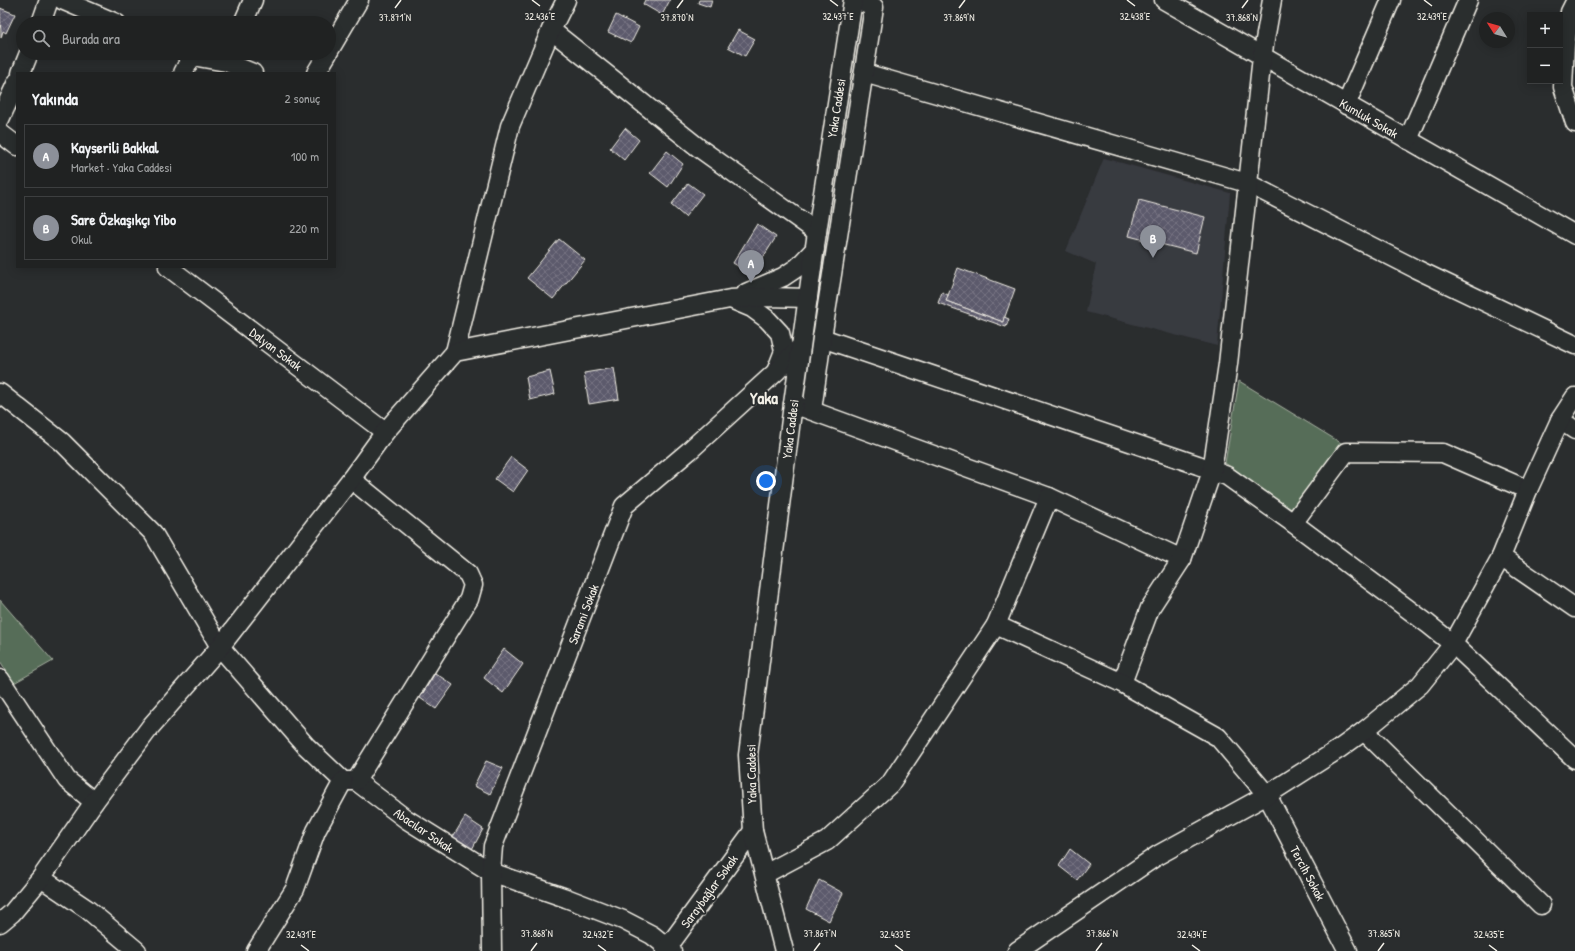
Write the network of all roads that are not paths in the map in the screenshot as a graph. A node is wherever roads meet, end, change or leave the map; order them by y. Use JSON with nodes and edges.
{"nodes":[{"id":1,"x":49,"y":0,"type":"edge"},
{"id":2,"x":62,"y":0,"type":"edge"},
{"id":3,"x":253,"y":0,"type":"edge"},
{"id":4,"x":360,"y":0,"type":"edge"},
{"id":5,"x":566,"y":0,"type":"edge"},
{"id":6,"x":854,"y":0,"type":"edge"},
{"id":7,"x":1164,"y":0,"type":"edge"},
{"id":8,"x":1272,"y":0,"type":"edge"},
{"id":9,"x":1391,"y":0,"type":"edge"},
{"id":10,"x":1468,"y":0,"type":"edge"},
{"id":11,"x":1575,"y":2,"type":"edge"},
{"id":12,"x":43,"y":16,"type":"edge"},
{"id":13,"x":100,"y":16,"type":"edge"},
{"id":14,"x":246,"y":16,"type":"edge"},
{"id":15,"x":551,"y":30,"type":"junction"},
{"id":16,"x":336,"y":39,"type":"edge"},
{"id":17,"x":1262,"y":57,"type":"junction"},
{"id":18,"x":26,"y":60,"type":"edge"},
{"id":19,"x":187,"y":60,"type":"edge"},
{"id":20,"x":231,"y":60,"type":"edge"},
{"id":21,"x":323,"y":60,"type":"edge"},
{"id":22,"x":21,"y":72,"type":"edge"},
{"id":23,"x":183,"y":72,"type":"edge"},
{"id":24,"x":251,"y":72,"type":"edge"},
{"id":25,"x":317,"y":72,"type":"edge"},
{"id":26,"x":864,"y":73,"type":"junction"},
{"id":27,"x":16,"y":84,"type":"edge"},
{"id":28,"x":1346,"y":105,"type":"junction"},
{"id":29,"x":0,"y":119,"type":"edge"},
{"id":30,"x":1575,"y":123,"type":"edge"},
{"id":31,"x":0,"y":133,"type":"edge"},
{"id":32,"x":1408,"y":140,"type":"junction"},
{"id":33,"x":16,"y":145,"type":"edge"},
{"id":34,"x":1247,"y":183,"type":"junction"},
{"id":35,"x":1575,"y":235,"type":"edge"},
{"id":36,"x":816,"y":240,"type":"junction"},
{"id":37,"x":169,"y":268,"type":"edge"},
{"id":38,"x":808,"y":298,"type":"junction"},
{"id":39,"x":730,"y":299,"type":"junction"},
{"id":40,"x":822,"y":338,"type":"junction"},
{"id":41,"x":1575,"y":345,"type":"edge"},
{"id":42,"x":801,"y":346,"type":"junction"},
{"id":43,"x":455,"y":352,"type":"junction"},
{"id":44,"x":777,"y":371,"type":"junction"},
{"id":45,"x":0,"y":393,"type":"edge"},
{"id":46,"x":1575,"y":397,"type":"edge"},
{"id":47,"x":793,"y":404,"type":"junction"},
{"id":48,"x":0,"y":408,"type":"edge"},
{"id":49,"x":21,"y":410,"type":"junction"},
{"id":50,"x":812,"y":410,"type":"junction"},
{"id":51,"x":1568,"y":425,"type":"edge"},
{"id":52,"x":385,"y":432,"type":"junction"},
{"id":53,"x":1212,"y":470,"type":"junction"},
{"id":54,"x":351,"y":479,"type":"junction"},
{"id":55,"x":1528,"y":490,"type":"junction"},
{"id":56,"x":1049,"y":497,"type":"junction"},
{"id":57,"x":1293,"y":523,"type":"junction"},
{"id":58,"x":1501,"y":557,"type":"junction"},
{"id":59,"x":1182,"y":559,"type":"junction"},
{"id":60,"x":1575,"y":608,"type":"edge"},
{"id":61,"x":996,"y":625,"type":"junction"},
{"id":62,"x":1453,"y":644,"type":"junction"},
{"id":63,"x":220,"y":647,"type":"junction"},
{"id":64,"x":1122,"y":682,"type":"junction"},
{"id":65,"x":2,"y":685,"type":"edge"},
{"id":66,"x":1364,"y":731,"type":"junction"},
{"id":67,"x":1575,"y":758,"type":"edge"},
{"id":68,"x":349,"y":781,"type":"junction"},
{"id":69,"x":1267,"y":796,"type":"junction"},
{"id":70,"x":94,"y":802,"type":"junction"},
{"id":71,"x":753,"y":831,"type":"junction"},
{"id":72,"x":491,"y":872,"type":"junction"},
{"id":73,"x":765,"y":874,"type":"junction"},
{"id":74,"x":41,"y":878,"type":"junction"},
{"id":75,"x":1541,"y":905,"type":"dead end"},
{"id":76,"x":0,"y":923,"type":"edge"},
{"id":77,"x":668,"y":950,"type":"edge"},
{"id":78,"x":137,"y":951,"type":"edge"},
{"id":79,"x":256,"y":951,"type":"edge"},
{"id":80,"x":492,"y":951,"type":"edge"},
{"id":81,"x":784,"y":951,"type":"edge"},
{"id":82,"x":1017,"y":951,"type":"edge"},
{"id":83,"x":1348,"y":951,"type":"edge"}],
"edges":[{"from":1,"to":12,"type":"street"},
{"from":2,"to":13,"type":"street"},
{"from":3,"to":14,"type":"street"},
{"from":4,"to":16,"type":"street"},
{"from":5,"to":15,"type":"street"},
{"from":6,"to":26,"type":"street"},
{"from":6,"to":36,"type":"street","name":"Yaka Caddesi"},
{"from":7,"to":17,"type":"street","name":"Kumluk Sokak"},
{"from":8,"to":17,"type":"street"},
{"from":9,"to":28,"type":"street"},
{"from":10,"to":32,"type":"street"},
{"from":11,"to":30,"type":"street"},
{"from":15,"to":36,"type":"street"},
{"from":15,"to":43,"type":"street"},
{"from":17,"to":28,"type":"street","name":"Kumluk Sokak"},
{"from":17,"to":34,"type":"street"},
{"from":18,"to":22,"type":"street"},
{"from":19,"to":23,"type":"street"},
{"from":20,"to":24,"type":"street"},
{"from":21,"to":25,"type":"street"},
{"from":26,"to":34,"type":"street"},
{"from":26,"to":40,"type":"street"},
{"from":27,"to":29,"type":"street"},
{"from":28,"to":32,"type":"street","name":"Kumluk Sokak"},
{"from":31,"to":33,"type":"street"},
{"from":32,"to":35,"type":"street","name":"Kumluk Sokak"},
{"from":34,"to":41,"type":"street"},
{"from":34,"to":53,"type":"street"},
{"from":36,"to":38,"type":"street","name":"Yaka Caddesi"},
{"from":36,"to":39,"type":"street"},
{"from":37,"to":52,"type":"street","name":"Dalyan Sokak"},
{"from":38,"to":39,"type":"street"},
{"from":38,"to":42,"type":"street","name":"Yaka Caddesi"},
{"from":39,"to":43,"type":"street"},
{"from":39,"to":44,"type":"street"},
{"from":40,"to":50,"type":"street"},
{"from":40,"to":53,"type":"street"},
{"from":42,"to":44,"type":"street","name":"Sarami Sokak"},
{"from":42,"to":47,"type":"street","name":"Yaka Caddesi"},
{"from":43,"to":52,"type":"street"},
{"from":44,"to":72,"type":"street","name":"Sarami Sokak"},
{"from":45,"to":49,"type":"street","name":"Abacılar Sokak"},
{"from":46,"to":51,"type":"street"},
{"from":47,"to":50,"type":"street"},
{"from":47,"to":71,"type":"street","name":"Yaka Caddesi"},
{"from":48,"to":49,"type":"street"},
{"from":49,"to":63,"type":"street","name":"Abacılar Sokak"},
{"from":50,"to":56,"type":"street"},
{"from":51,"to":55,"type":"street"},
{"from":52,"to":54,"type":"street"},
{"from":53,"to":57,"type":"street"},
{"from":53,"to":59,"type":"street"},
{"from":54,"to":63,"type":"street"},
{"from":54,"to":68,"type":"street"},
{"from":55,"to":57,"type":"street"},
{"from":55,"to":58,"type":"street"},
{"from":56,"to":59,"type":"street"},
{"from":56,"to":61,"type":"street"},
{"from":57,"to":62,"type":"street"},
{"from":58,"to":60,"type":"street"},
{"from":58,"to":62,"type":"street"},
{"from":59,"to":64,"type":"street"},
{"from":61,"to":64,"type":"street","name":"Tercih Sokak"},
{"from":61,"to":73,"type":"street"},
{"from":62,"to":66,"type":"street"},
{"from":62,"to":67,"type":"street"},
{"from":63,"to":68,"type":"street","name":"Abacılar Sokak"},
{"from":63,"to":70,"type":"street"},
{"from":64,"to":69,"type":"street","name":"Tercih Sokak"},
{"from":65,"to":70,"type":"street"},
{"from":66,"to":69,"type":"street"},
{"from":66,"to":75,"type":"street"},
{"from":68,"to":72,"type":"street","name":"Abacılar Sokak"},
{"from":68,"to":79,"type":"street"},
{"from":69,"to":82,"type":"street"},
{"from":69,"to":83,"type":"street","name":"Tercih Sokak"},
{"from":70,"to":74,"type":"street"},
{"from":71,"to":73,"type":"street","name":"Yaka Caddesi"},
{"from":71,"to":77,"type":"street","name":"Saraybağlar Sokak"},
{"from":72,"to":77,"type":"street","name":"Abacılar Sokak"},
{"from":72,"to":80,"type":"street","name":"Sarami Sokak"},
{"from":73,"to":81,"type":"street","name":"Yaka Caddesi"},
{"from":74,"to":76,"type":"street"},
{"from":74,"to":78,"type":"street"}]}
